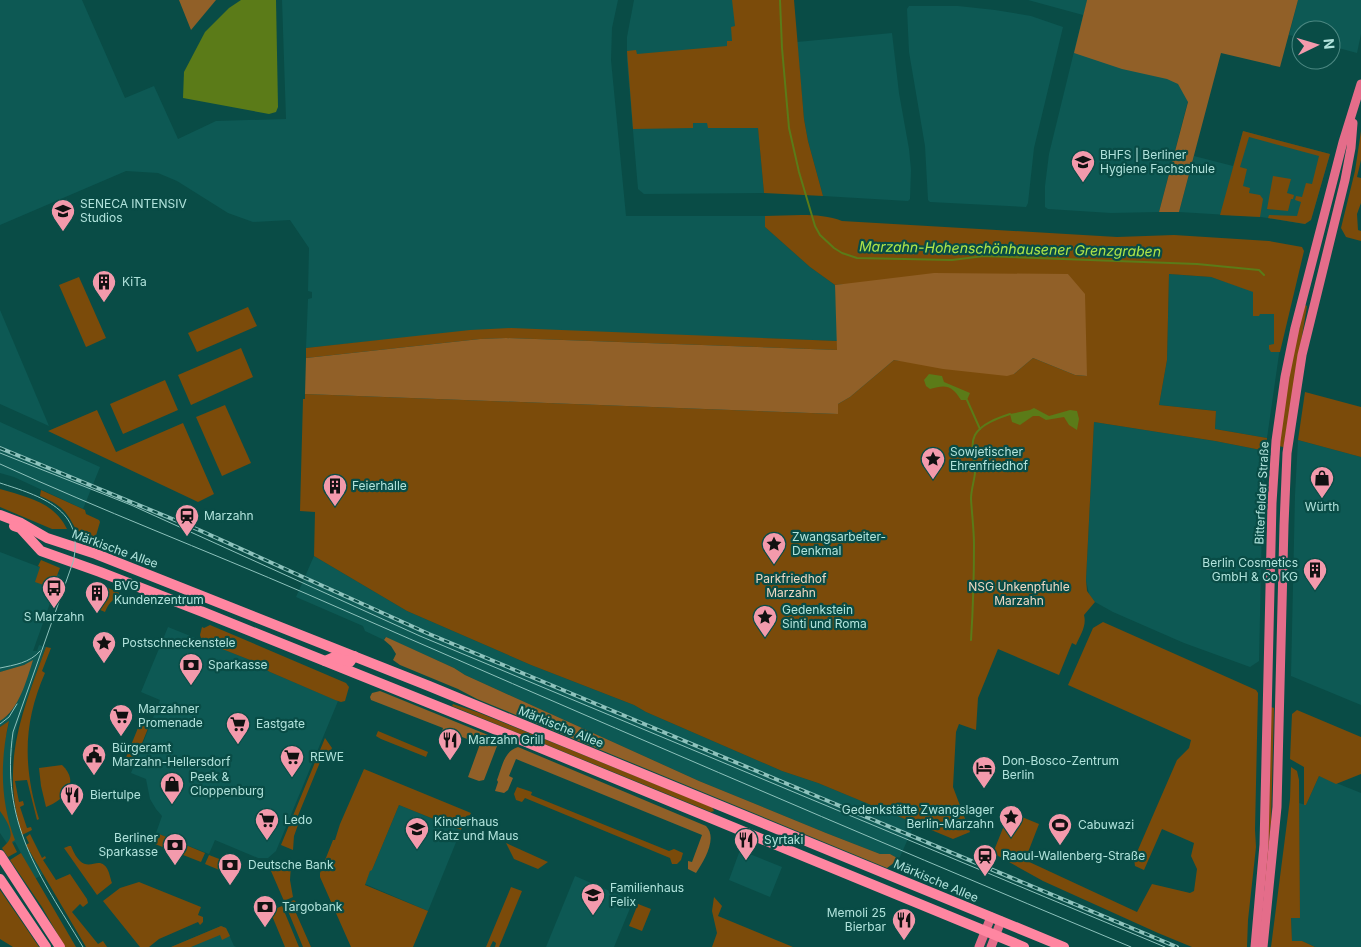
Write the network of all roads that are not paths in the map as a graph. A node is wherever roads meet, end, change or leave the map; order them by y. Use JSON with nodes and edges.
{"nodes":[{"id":1,"x":1361,"y":84,"type":"edge"},
{"id":2,"x":1355,"y":108,"type":"junction"},
{"id":3,"x":0,"y":515,"type":"edge"},
{"id":4,"x":0,"y":521,"type":"edge"},
{"id":5,"x":354,"y":656,"type":"junction"},
{"id":6,"x":325,"y":662,"type":"junction"},
{"id":7,"x":735,"y":812,"type":"junction"},
{"id":8,"x":730,"y":826,"type":"junction"},
{"id":9,"x":0,"y":855,"type":"edge"},
{"id":10,"x":1270,"y":874,"type":"junction"},
{"id":11,"x":0,"y":879,"type":"edge"},
{"id":12,"x":1259,"y":888,"type":"junction"},
{"id":13,"x":996,"y":919,"type":"junction"},
{"id":14,"x":985,"y":932,"type":"junction"},
{"id":15,"x":996,"y":936,"type":"junction"},
{"id":16,"x":46,"y":947,"type":"edge"},
{"id":17,"x":60,"y":947,"type":"edge"},
{"id":18,"x":979,"y":947,"type":"edge"},
{"id":19,"x":991,"y":947,"type":"edge"},
{"id":20,"x":1024,"y":947,"type":"edge"},
{"id":21,"x":1064,"y":947,"type":"edge"},
{"id":22,"x":1255,"y":947,"type":"edge"},
{"id":23,"x":1263,"y":947,"type":"edge"}],
"edges":[{"from":1,"to":2,"type":"main road","name":"Bitterfelder Straße"},
{"from":2,"to":10,"type":"main road","name":"Bitterfelder Straße"},
{"from":2,"to":12,"type":"main road","name":"Bitterfelder Straße"},
{"from":3,"to":5,"type":"main road","name":"Märkische Allee"},
{"from":4,"to":6,"type":"main road"},
{"from":5,"to":6,"type":"main road"},
{"from":5,"to":7,"type":"main road","name":"Märkische Allee"},
{"from":6,"to":8,"type":"main road"},
{"from":7,"to":8,"type":"main road"},
{"from":7,"to":13,"type":"main road","name":"Märkische Allee"},
{"from":8,"to":14,"type":"main road"},
{"from":9,"to":17,"type":"main road"},
{"from":10,"to":12,"type":"main road"},
{"from":10,"to":23,"type":"main road","name":"Bitterfelder Straße"},
{"from":11,"to":16,"type":"main road"},
{"from":12,"to":22,"type":"main road","name":"Bitterfelder Straße"},
{"from":13,"to":14,"type":"main road"},
{"from":13,"to":15,"type":"main road"},
{"from":13,"to":21,"type":"main road","name":"Märkische Allee"},
{"from":14,"to":15,"type":"main road"},
{"from":14,"to":18,"type":"main road"},
{"from":15,"to":19,"type":"main road"},
{"from":15,"to":20,"type":"main road"}]}
